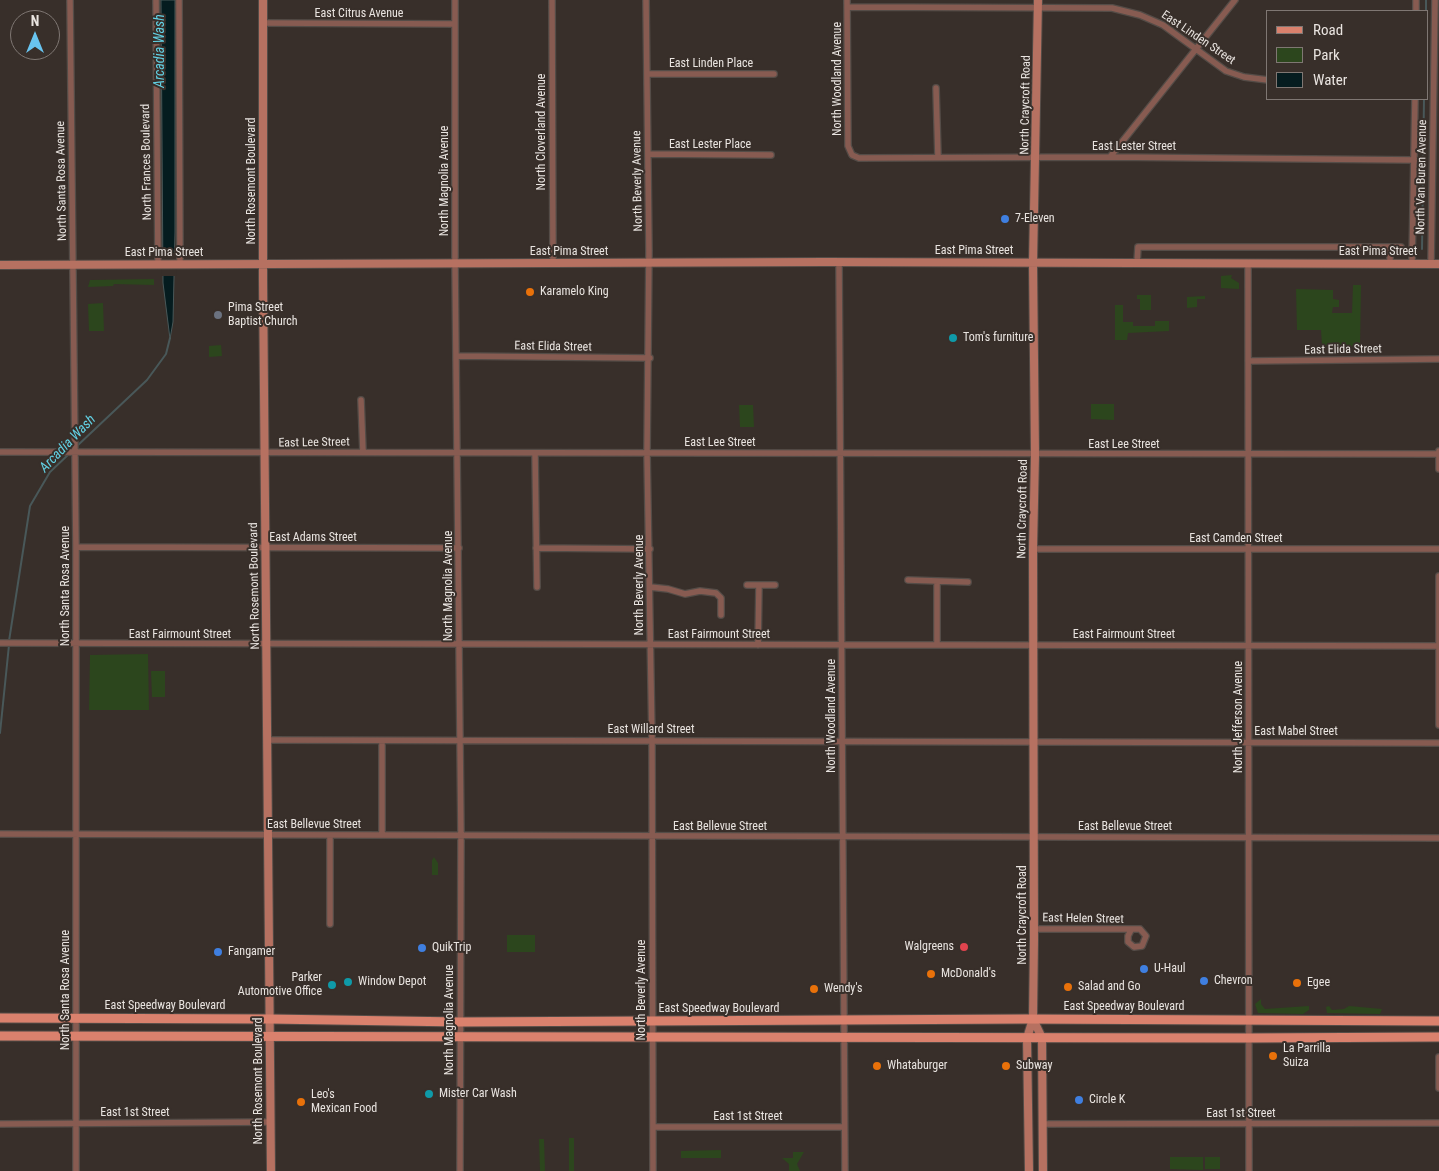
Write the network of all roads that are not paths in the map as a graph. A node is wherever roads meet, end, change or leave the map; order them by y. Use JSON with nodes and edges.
{"nodes":[{"id":1,"x":70,"y":0,"type":"edge"},
{"id":2,"x":156,"y":0,"type":"edge"},
{"id":3,"x":179,"y":0,"type":"edge"},
{"id":4,"x":263,"y":0,"type":"edge"},
{"id":5,"x":455,"y":0,"type":"edge"},
{"id":6,"x":552,"y":0,"type":"edge"},
{"id":7,"x":646,"y":0,"type":"edge"},
{"id":8,"x":847,"y":0,"type":"edge"},
{"id":9,"x":1235,"y":0,"type":"edge"},
{"id":10,"x":1435,"y":0,"type":"edge"},
{"id":11,"x":1038,"y":3,"type":"edge"},
{"id":12,"x":848,"y":7,"type":"junction"},
{"id":13,"x":263,"y":23,"type":"junction"},
{"id":14,"x":455,"y":24,"type":"junction"},
{"id":15,"x":1195,"y":48,"type":"junction"},
{"id":16,"x":648,"y":74,"type":"junction"},
{"id":17,"x":774,"y":74,"type":"dead end"},
{"id":18,"x":1436,"y":76,"type":"edge"},
{"id":19,"x":1266,"y":80,"type":"edge"},
{"id":20,"x":936,"y":88,"type":"dead end"},
{"id":21,"x":1415,"y":100,"type":"edge"},
{"id":22,"x":648,"y":154,"type":"junction"},
{"id":23,"x":771,"y":155,"type":"dead end"},
{"id":24,"x":851,"y":156,"type":"joint"},
{"id":25,"x":938,"y":157,"type":"junction"},
{"id":26,"x":1110,"y":157,"type":"junction"},
{"id":27,"x":1036,"y":158,"type":"junction"},
{"id":28,"x":1414,"y":160,"type":"junction"},
{"id":29,"x":1390,"y":247,"type":"junction"},
{"id":30,"x":1401,"y":247,"type":"dead end"},
{"id":31,"x":649,"y":262,"type":"junction"},
{"id":32,"x":839,"y":262,"type":"junction"},
{"id":33,"x":263,"y":263,"type":"junction"},
{"id":34,"x":455,"y":263,"type":"junction"},
{"id":35,"x":553,"y":263,"type":"junction"},
{"id":36,"x":1033,"y":263,"type":"junction"},
{"id":37,"x":1138,"y":263,"type":"junction"},
{"id":38,"x":1248,"y":263,"type":"junction"},
{"id":39,"x":161,"y":264,"type":"junction"},
{"id":40,"x":179,"y":264,"type":"junction"},
{"id":41,"x":1390,"y":264,"type":"junction"},
{"id":42,"x":1412,"y":264,"type":"junction"},
{"id":43,"x":1435,"y":264,"type":"edge"},
{"id":44,"x":0,"y":265,"type":"edge"},
{"id":45,"x":73,"y":265,"type":"junction"},
{"id":46,"x":456,"y":356,"type":"junction"},
{"id":47,"x":650,"y":358,"type":"junction"},
{"id":48,"x":1439,"y":359,"type":"edge"},
{"id":49,"x":1248,"y":361,"type":"junction"},
{"id":50,"x":362,"y":400,"type":"dead end"},
{"id":51,"x":0,"y":452,"type":"edge"},
{"id":52,"x":74,"y":452,"type":"junction"},
{"id":53,"x":363,"y":452,"type":"junction"},
{"id":54,"x":458,"y":452,"type":"junction"},
{"id":55,"x":534,"y":453,"type":"junction"},
{"id":56,"x":647,"y":453,"type":"junction"},
{"id":57,"x":1439,"y":453,"type":"edge"},
{"id":58,"x":265,"y":454,"type":"junction"},
{"id":59,"x":839,"y":454,"type":"junction"},
{"id":60,"x":1249,"y":454,"type":"junction"},
{"id":61,"x":1035,"y":455,"type":"junction"},
{"id":62,"x":1439,"y":469,"type":"edge"},
{"id":63,"x":76,"y":547,"type":"junction"},
{"id":64,"x":266,"y":548,"type":"junction"},
{"id":65,"x":459,"y":548,"type":"junction"},
{"id":66,"x":536,"y":548,"type":"junction"},
{"id":67,"x":650,"y":549,"type":"junction"},
{"id":68,"x":1033,"y":549,"type":"junction"},
{"id":69,"x":1249,"y":549,"type":"junction"},
{"id":70,"x":1439,"y":549,"type":"edge"},
{"id":71,"x":1439,"y":576,"type":"edge"},
{"id":72,"x":908,"y":580,"type":"dead end"},
{"id":73,"x":937,"y":581,"type":"junction"},
{"id":74,"x":968,"y":582,"type":"dead end"},
{"id":75,"x":746,"y":585,"type":"dead end"},
{"id":76,"x":759,"y":585,"type":"junction"},
{"id":77,"x":775,"y":585,"type":"dead end"},
{"id":78,"x":537,"y":586,"type":"dead end"},
{"id":79,"x":650,"y":586,"type":"junction"},
{"id":80,"x":721,"y":615,"type":"dead end"},
{"id":81,"x":0,"y":643,"type":"edge"},
{"id":82,"x":459,"y":643,"type":"junction"},
{"id":83,"x":76,"y":644,"type":"junction"},
{"id":84,"x":842,"y":644,"type":"junction"},
{"id":85,"x":267,"y":645,"type":"junction"},
{"id":86,"x":758,"y":645,"type":"junction"},
{"id":87,"x":937,"y":645,"type":"junction"},
{"id":88,"x":1034,"y":645,"type":"junction"},
{"id":89,"x":650,"y":646,"type":"junction"},
{"id":90,"x":1249,"y":646,"type":"junction"},
{"id":91,"x":1439,"y":646,"type":"edge"},
{"id":92,"x":1439,"y":725,"type":"edge"},
{"id":93,"x":268,"y":740,"type":"junction"},
{"id":94,"x":460,"y":740,"type":"junction"},
{"id":95,"x":652,"y":740,"type":"junction"},
{"id":96,"x":841,"y":740,"type":"junction"},
{"id":97,"x":382,"y":741,"type":"junction"},
{"id":98,"x":1033,"y":741,"type":"junction"},
{"id":99,"x":1248,"y":742,"type":"junction"},
{"id":100,"x":1439,"y":742,"type":"edge"},
{"id":101,"x":0,"y":834,"type":"edge"},
{"id":102,"x":77,"y":834,"type":"junction"},
{"id":103,"x":330,"y":835,"type":"junction"},
{"id":104,"x":382,"y":835,"type":"junction"},
{"id":105,"x":461,"y":835,"type":"junction"},
{"id":106,"x":269,"y":836,"type":"junction"},
{"id":107,"x":651,"y":836,"type":"junction"},
{"id":108,"x":842,"y":837,"type":"junction"},
{"id":109,"x":1034,"y":837,"type":"junction"},
{"id":110,"x":1249,"y":837,"type":"junction"},
{"id":111,"x":1439,"y":838,"type":"edge"},
{"id":112,"x":330,"y":924,"type":"dead end"},
{"id":113,"x":1034,"y":929,"type":"junction"},
{"id":114,"x":1131,"y":930,"type":"dead end"},
{"id":115,"x":0,"y":1018,"type":"edge"},
{"id":116,"x":75,"y":1018,"type":"junction"},
{"id":117,"x":270,"y":1019,"type":"junction"},
{"id":118,"x":1034,"y":1020,"type":"junction"},
{"id":119,"x":1249,"y":1020,"type":"junction"},
{"id":120,"x":1439,"y":1020,"type":"edge"},
{"id":121,"x":843,"y":1021,"type":"junction"},
{"id":122,"x":460,"y":1022,"type":"junction"},
{"id":123,"x":652,"y":1022,"type":"junction"},
{"id":124,"x":0,"y":1036,"type":"edge"},
{"id":125,"x":75,"y":1036,"type":"junction"},
{"id":126,"x":270,"y":1036,"type":"junction"},
{"id":127,"x":843,"y":1036,"type":"junction"},
{"id":128,"x":652,"y":1037,"type":"junction"},
{"id":129,"x":1439,"y":1037,"type":"edge"},
{"id":130,"x":460,"y":1038,"type":"junction"},
{"id":131,"x":1027,"y":1038,"type":"junction"},
{"id":132,"x":1042,"y":1038,"type":"junction"},
{"id":133,"x":1249,"y":1038,"type":"junction"},
{"id":134,"x":1439,"y":1057,"type":"edge"},
{"id":135,"x":1439,"y":1088,"type":"edge"},
{"id":136,"x":271,"y":1122,"type":"junction"},
{"id":137,"x":1439,"y":1123,"type":"edge"},
{"id":138,"x":0,"y":1124,"type":"edge"},
{"id":139,"x":76,"y":1124,"type":"junction"},
{"id":140,"x":1042,"y":1124,"type":"junction"},
{"id":141,"x":1249,"y":1124,"type":"junction"},
{"id":142,"x":652,"y":1127,"type":"junction"},
{"id":143,"x":844,"y":1127,"type":"junction"},
{"id":144,"x":76,"y":1171,"type":"edge"},
{"id":145,"x":271,"y":1171,"type":"edge"},
{"id":146,"x":460,"y":1171,"type":"edge"},
{"id":147,"x":653,"y":1171,"type":"edge"},
{"id":148,"x":845,"y":1171,"type":"edge"},
{"id":149,"x":1029,"y":1171,"type":"edge"},
{"id":150,"x":1043,"y":1171,"type":"edge"},
{"id":151,"x":1249,"y":1171,"type":"edge"}],
"edges":[{"from":1,"to":45,"type":"street","name":"North Santa Rosa Avenue"},
{"from":2,"to":39,"type":"street","name":"North Frances Boulevard"},
{"from":3,"to":40,"type":"street"},
{"from":4,"to":13,"type":"street","name":"North Rosemont Boulevard"},
{"from":5,"to":14,"type":"street","name":"North Magnolia Avenue"},
{"from":6,"to":35,"type":"street","name":"North Cloverland Avenue"},
{"from":7,"to":16,"type":"street","name":"North Beverly Avenue"},
{"from":8,"to":12,"type":"street","name":"North Woodland Avenue"},
{"from":9,"to":15,"type":"street"},
{"from":10,"to":18,"type":"street","name":"North Van Buren Avenue"},
{"from":11,"to":12,"type":"street","name":"East Linden Street"},
{"from":11,"to":15,"type":"street","name":"East Linden Street"},
{"from":11,"to":27,"type":"street","name":"North Craycroft Road"},
{"from":12,"to":24,"type":"street","name":"North Woodland Avenue"},
{"from":13,"to":14,"type":"street","name":"East Citrus Avenue"},
{"from":13,"to":33,"type":"street","name":"North Rosemont Boulevard"},
{"from":14,"to":34,"type":"street","name":"North Magnolia Avenue"},
{"from":15,"to":19,"type":"street","name":"East Linden Street"},
{"from":15,"to":26,"type":"street"},
{"from":16,"to":17,"type":"street","name":"East Linden Place"},
{"from":16,"to":22,"type":"street","name":"North Beverly Avenue"},
{"from":18,"to":43,"type":"street","name":"North Van Buren Avenue"},
{"from":20,"to":25,"type":"street"},
{"from":21,"to":28,"type":"street","name":"North Van Buren Avenue"},
{"from":22,"to":23,"type":"street","name":"East Lester Place"},
{"from":22,"to":31,"type":"street","name":"North Beverly Avenue"},
{"from":24,"to":25,"type":"street","name":"East Lester Street"},
{"from":25,"to":27,"type":"street","name":"East Lester Street"},
{"from":26,"to":27,"type":"street","name":"East Lester Street"},
{"from":26,"to":28,"type":"street","name":"East Lester Street"},
{"from":27,"to":36,"type":"street","name":"North Craycroft Road"},
{"from":28,"to":42,"type":"street","name":"North Van Buren Avenue"},
{"from":29,"to":30,"type":"street","name":"East Pima Street"},
{"from":29,"to":37,"type":"street","name":"East Pima Street"},
{"from":29,"to":41,"type":"street"},
{"from":31,"to":32,"type":"street","name":"East Pima Street"},
{"from":31,"to":35,"type":"street","name":"East Pima Street"},
{"from":31,"to":47,"type":"street","name":"North Beverly Avenue"},
{"from":32,"to":36,"type":"street","name":"East Pima Street"},
{"from":32,"to":59,"type":"street","name":"North Woodland Avenue"},
{"from":33,"to":34,"type":"street","name":"East Pima Street"},
{"from":33,"to":40,"type":"street","name":"East Pima Street"},
{"from":33,"to":58,"type":"street","name":"North Rosemont Boulevard"},
{"from":34,"to":35,"type":"street","name":"East Pima Street"},
{"from":34,"to":46,"type":"street","name":"North Magnolia Avenue"},
{"from":36,"to":37,"type":"street","name":"East Pima Street"},
{"from":36,"to":61,"type":"street","name":"North Craycroft Road"},
{"from":37,"to":38,"type":"street","name":"East Pima Street"},
{"from":38,"to":41,"type":"street","name":"East Pima Street"},
{"from":38,"to":49,"type":"street","name":"North Jefferson Avenue"},
{"from":39,"to":40,"type":"street","name":"East Pima Street"},
{"from":39,"to":45,"type":"street","name":"East Pima Street"},
{"from":41,"to":42,"type":"street","name":"East Pima Street"},
{"from":42,"to":43,"type":"street","name":"East Pima Street"},
{"from":44,"to":45,"type":"street","name":"East Pima Street"},
{"from":45,"to":52,"type":"street","name":"North Santa Rosa Avenue"},
{"from":46,"to":47,"type":"street","name":"East Elida Street"},
{"from":46,"to":54,"type":"street","name":"North Magnolia Avenue"},
{"from":47,"to":56,"type":"street","name":"North Beverly Avenue"},
{"from":48,"to":49,"type":"street","name":"East Elida Street"},
{"from":49,"to":60,"type":"street","name":"North Jefferson Avenue"},
{"from":50,"to":53,"type":"street"},
{"from":51,"to":52,"type":"street","name":"East Lee Street"},
{"from":52,"to":58,"type":"street","name":"East Lee Street"},
{"from":52,"to":63,"type":"street","name":"North Santa Rosa Avenue"},
{"from":53,"to":54,"type":"street","name":"East Lee Street"},
{"from":53,"to":58,"type":"street","name":"East Lee Street"},
{"from":54,"to":55,"type":"street","name":"East Lee Street"},
{"from":54,"to":65,"type":"street","name":"North Magnolia Avenue"},
{"from":55,"to":56,"type":"street","name":"East Lee Street"},
{"from":55,"to":66,"type":"street"},
{"from":56,"to":59,"type":"street","name":"East Lee Street"},
{"from":56,"to":67,"type":"street","name":"North Beverly Avenue"},
{"from":57,"to":60,"type":"street","name":"East Lee Street"},
{"from":57,"to":62,"type":"street"},
{"from":58,"to":64,"type":"street","name":"North Rosemont Boulevard"},
{"from":59,"to":61,"type":"street","name":"East Lee Street"},
{"from":59,"to":84,"type":"street","name":"North Woodland Avenue"},
{"from":60,"to":61,"type":"street","name":"East Lee Street"},
{"from":60,"to":69,"type":"street","name":"North Jefferson Avenue"},
{"from":61,"to":68,"type":"street","name":"North Craycroft Road"},
{"from":63,"to":64,"type":"street","name":"East Adams Street"},
{"from":63,"to":83,"type":"street","name":"North Santa Rosa Avenue"},
{"from":64,"to":65,"type":"street","name":"East Adams Street"},
{"from":64,"to":85,"type":"street","name":"North Rosemont Boulevard"},
{"from":65,"to":82,"type":"street","name":"North Magnolia Avenue"},
{"from":66,"to":67,"type":"street"},
{"from":66,"to":78,"type":"street"},
{"from":67,"to":79,"type":"street","name":"North Beverly Avenue"},
{"from":68,"to":69,"type":"street","name":"East Camden Street"},
{"from":68,"to":88,"type":"street","name":"North Craycroft Road"},
{"from":69,"to":70,"type":"street","name":"East Camden Street"},
{"from":69,"to":90,"type":"street","name":"North Jefferson Avenue"},
{"from":71,"to":91,"type":"street"},
{"from":72,"to":73,"type":"street"},
{"from":73,"to":74,"type":"street"},
{"from":73,"to":87,"type":"street"},
{"from":75,"to":76,"type":"street"},
{"from":76,"to":77,"type":"street"},
{"from":76,"to":86,"type":"street"},
{"from":79,"to":80,"type":"street"},
{"from":79,"to":89,"type":"street","name":"North Beverly Avenue"},
{"from":81,"to":83,"type":"street","name":"East Fairmount Street"},
{"from":82,"to":85,"type":"street","name":"East Fairmount Street"},
{"from":82,"to":89,"type":"street","name":"East Fairmount Street"},
{"from":82,"to":94,"type":"street","name":"North Magnolia Avenue"},
{"from":83,"to":85,"type":"street","name":"East Fairmount Street"},
{"from":83,"to":102,"type":"street","name":"North Santa Rosa Avenue"},
{"from":84,"to":86,"type":"street","name":"East Fairmount Street"},
{"from":84,"to":87,"type":"street","name":"East Fairmount Street"},
{"from":84,"to":96,"type":"street","name":"North Woodland Avenue"},
{"from":85,"to":93,"type":"street","name":"North Rosemont Boulevard"},
{"from":86,"to":89,"type":"street","name":"East Fairmount Street"},
{"from":87,"to":88,"type":"street","name":"East Fairmount Street"},
{"from":88,"to":90,"type":"street","name":"East Fairmount Street"},
{"from":88,"to":98,"type":"street","name":"North Craycroft Road"},
{"from":89,"to":95,"type":"street","name":"North Beverly Avenue"},
{"from":90,"to":91,"type":"street","name":"East Fairmount Street"},
{"from":90,"to":99,"type":"street","name":"North Jefferson Avenue"},
{"from":91,"to":92,"type":"street"},
{"from":93,"to":97,"type":"street","name":"East Willard Street"},
{"from":93,"to":106,"type":"street","name":"North Rosemont Boulevard"},
{"from":94,"to":95,"type":"street","name":"East Willard Street"},
{"from":94,"to":97,"type":"street","name":"East Willard Street"},
{"from":94,"to":105,"type":"street","name":"North Magnolia Avenue"},
{"from":95,"to":96,"type":"street","name":"East Willard Street"},
{"from":95,"to":107,"type":"street","name":"North Beverly Avenue"},
{"from":96,"to":98,"type":"street","name":"East Willard Street"},
{"from":96,"to":108,"type":"street","name":"North Woodland Avenue"},
{"from":97,"to":104,"type":"street"},
{"from":98,"to":99,"type":"street","name":"East Mabel Street"},
{"from":98,"to":109,"type":"street","name":"North Craycroft Road"},
{"from":99,"to":100,"type":"street","name":"East Mabel Street"},
{"from":99,"to":110,"type":"street","name":"North Jefferson Avenue"},
{"from":101,"to":102,"type":"street","name":"East Bellevue Street"},
{"from":102,"to":106,"type":"street","name":"East Bellevue Street"},
{"from":102,"to":116,"type":"street","name":"North Santa Rosa Avenue"},
{"from":103,"to":104,"type":"street","name":"East Bellevue Street"},
{"from":103,"to":106,"type":"street","name":"East Bellevue Street"},
{"from":103,"to":112,"type":"street"},
{"from":104,"to":105,"type":"street","name":"East Bellevue Street"},
{"from":105,"to":107,"type":"street","name":"East Bellevue Street"},
{"from":105,"to":122,"type":"street","name":"North Magnolia Avenue"},
{"from":106,"to":117,"type":"street","name":"North Rosemont Boulevard"},
{"from":107,"to":108,"type":"street","name":"East Bellevue Street"},
{"from":107,"to":123,"type":"street","name":"North Beverly Avenue"},
{"from":108,"to":109,"type":"street","name":"East Bellevue Street"},
{"from":108,"to":121,"type":"street","name":"North Woodland Avenue"},
{"from":109,"to":110,"type":"street","name":"East Bellevue Street"},
{"from":109,"to":113,"type":"street","name":"North Craycroft Road"},
{"from":110,"to":111,"type":"street","name":"East Bellevue Street"},
{"from":110,"to":119,"type":"street","name":"North Jefferson Avenue"},
{"from":113,"to":114,"type":"street","name":"East Helen Street"},
{"from":113,"to":118,"type":"street","name":"North Craycroft Road"},
{"from":115,"to":116,"type":"main road","name":"East Speedway Boulevard"},
{"from":116,"to":117,"type":"main road","name":"East Speedway Boulevard"},
{"from":116,"to":125,"type":"street","name":"North Santa Rosa Avenue"},
{"from":117,"to":122,"type":"main road","name":"East Speedway Boulevard"},
{"from":117,"to":126,"type":"street","name":"North Rosemont Boulevard"},
{"from":118,"to":119,"type":"main road","name":"East Speedway Boulevard"},
{"from":118,"to":121,"type":"main road","name":"East Speedway Boulevard"},
{"from":118,"to":131,"type":"street","name":"North Craycroft Road"},
{"from":118,"to":132,"type":"street","name":"North Craycroft Road"},
{"from":119,"to":120,"type":"main road","name":"East Speedway Boulevard"},
{"from":119,"to":133,"type":"street","name":"North Jefferson Avenue"},
{"from":121,"to":123,"type":"main road","name":"East Speedway Boulevard"},
{"from":121,"to":127,"type":"street","name":"North Woodland Avenue"},
{"from":122,"to":123,"type":"main road","name":"East Speedway Boulevard"},
{"from":122,"to":130,"type":"street","name":"North Magnolia Avenue"},
{"from":123,"to":128,"type":"street","name":"North Beverly Avenue"},
{"from":124,"to":125,"type":"main road"},
{"from":125,"to":126,"type":"main road"},
{"from":125,"to":139,"type":"street","name":"North Santa Rosa Avenue"},
{"from":126,"to":130,"type":"main road"},
{"from":126,"to":136,"type":"street","name":"North Rosemont Boulevard"},
{"from":127,"to":128,"type":"main road"},
{"from":127,"to":131,"type":"main road"},
{"from":127,"to":143,"type":"street","name":"North Woodland Avenue"},
{"from":128,"to":130,"type":"main road"},
{"from":128,"to":142,"type":"street","name":"North Beverly Avenue"},
{"from":129,"to":133,"type":"main road"},
{"from":130,"to":146,"type":"street","name":"North Magnolia Avenue"},
{"from":131,"to":132,"type":"main road"},
{"from":131,"to":149,"type":"street","name":"North Craycroft Road"},
{"from":132,"to":133,"type":"main road"},
{"from":132,"to":140,"type":"street","name":"North Craycroft Road"},
{"from":133,"to":141,"type":"street","name":"North Jefferson Avenue"},
{"from":134,"to":135,"type":"street"},
{"from":136,"to":139,"type":"street","name":"East 1st Street"},
{"from":136,"to":145,"type":"street","name":"North Rosemont Boulevard"},
{"from":137,"to":141,"type":"street","name":"East 1st Street"},
{"from":138,"to":139,"type":"street","name":"East 1st Street"},
{"from":139,"to":144,"type":"street","name":"North Santa Rosa Avenue"},
{"from":140,"to":141,"type":"street","name":"East 1st Street"},
{"from":140,"to":150,"type":"street","name":"North Craycroft Road"},
{"from":141,"to":151,"type":"street","name":"North Jefferson Avenue"},
{"from":142,"to":143,"type":"street","name":"East 1st Street"},
{"from":142,"to":147,"type":"street","name":"North Beverly Avenue"},
{"from":143,"to":148,"type":"street","name":"North Woodland Avenue"}]}
